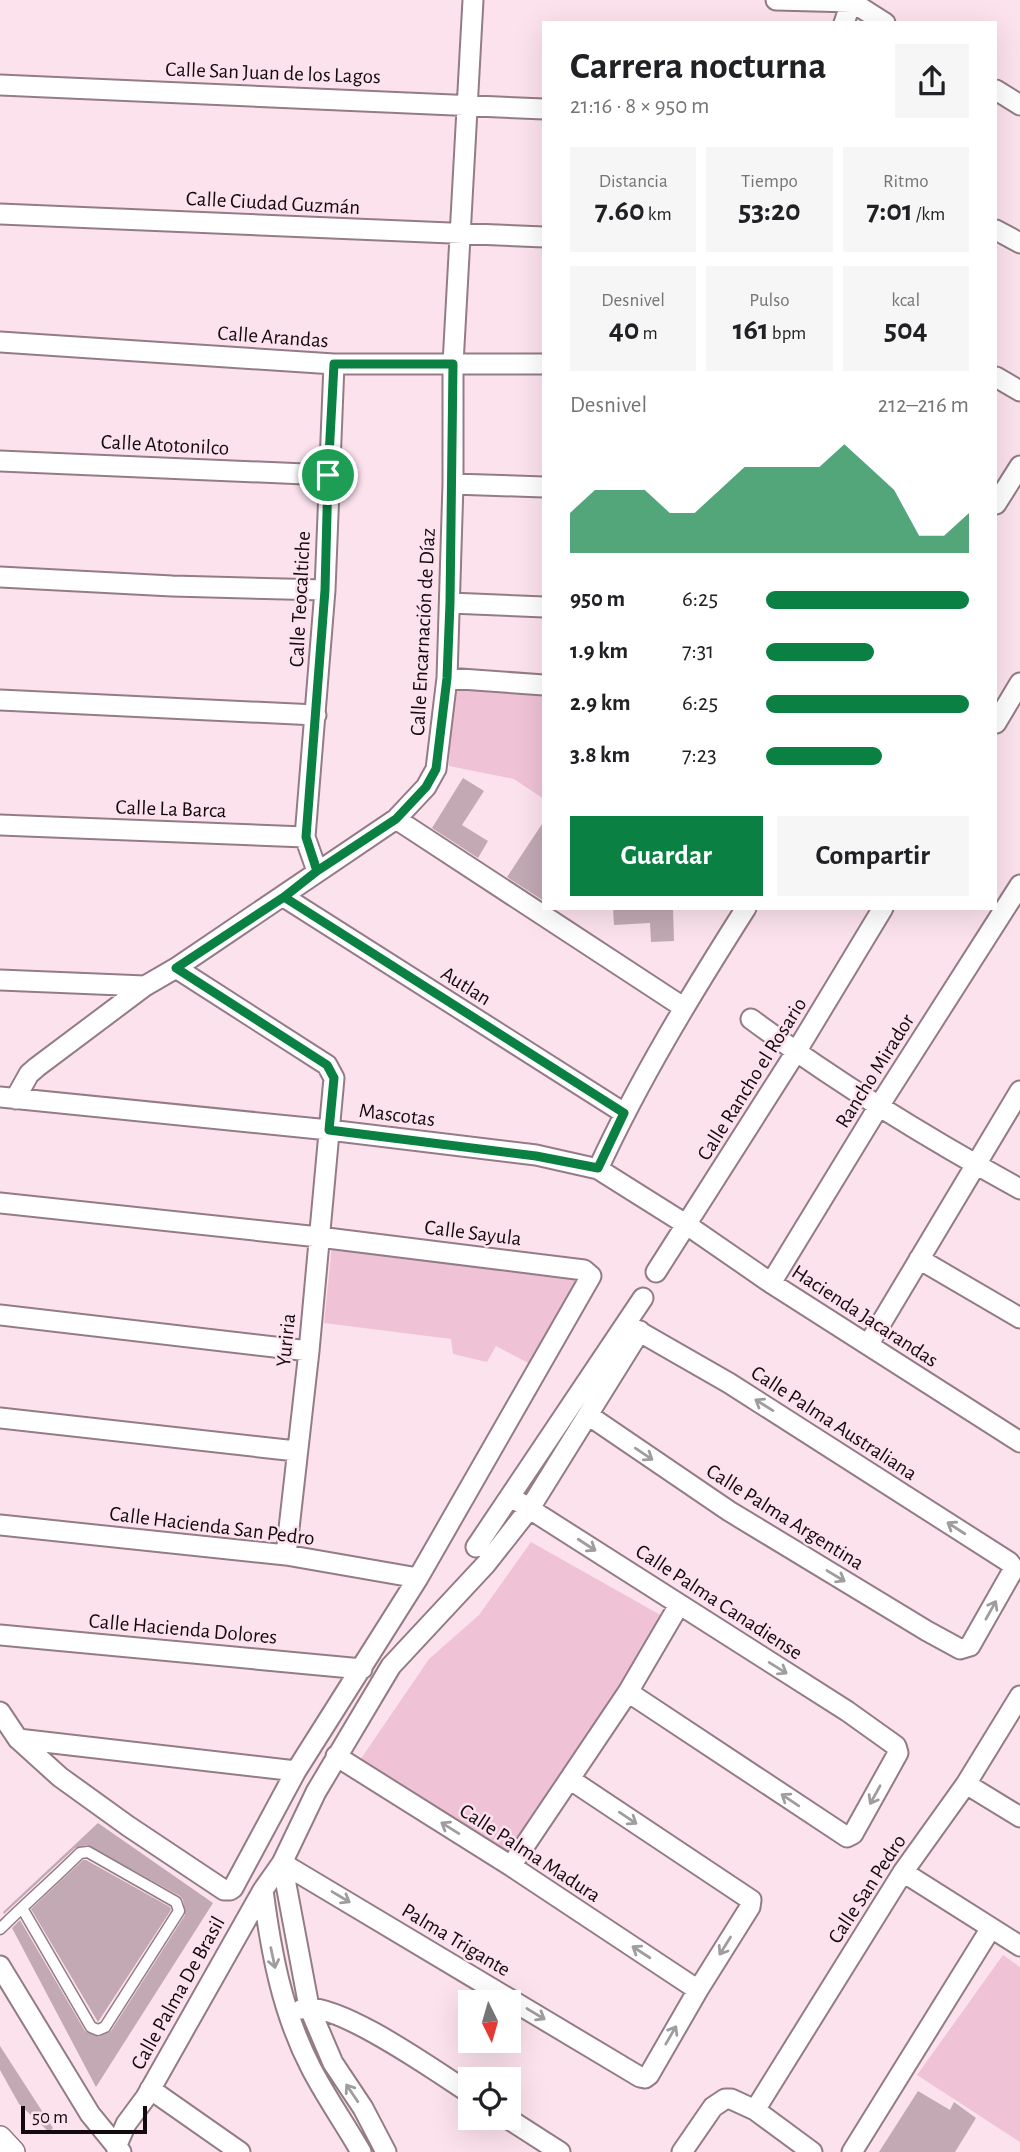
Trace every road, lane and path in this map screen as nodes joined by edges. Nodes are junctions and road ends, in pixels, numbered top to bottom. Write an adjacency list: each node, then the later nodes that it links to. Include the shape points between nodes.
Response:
1 (473, 0): 8 (street, Calle Encarnación de Díaz)
2 (776, 0): 3 (street)
3 (852, 1): 4 (street); 5 (street)
4 (846, 21)
5 (882, 21)
6 (0, 85): 8 (street, Calle San Juan de los Lagos)
7 (997, 91): 9 (street)
8 (467, 104): 10 (street, Calle San Juan de los Lagos); 13 (street, Calle Encarnación de Díaz)
9 (1020, 105)
10 (542, 109)
11 (0, 214): 13 (street, Calle Ciudad Guzmán)
12 (997, 231): 15 (street)
13 (460, 234): 14 (street, Calle Ciudad Guzmán); 18 (street, Calle Encarnación de Díaz)
14 (542, 237)
15 (1020, 243)
16 (0, 342): 17 (street, Calle Arandas)
17 (334, 364): 18 (street, Calle Arandas); 24 (street, Calle Teocaltiche)
18 (453, 364): 19 (street, Calle Arandas); 25 (street, Calle Encarnación de Díaz)
19 (542, 364)
20 (997, 378): 21 (street)
21 (1020, 391)
22 (0, 461): 24 (street, Calle Atotonilco)
23 (1020, 466): 27 (street)
24 (328, 475): 29 (street, Calle Teocaltiche)
25 (453, 484): 26 (street); 30 (street, Calle Encarnación de Díaz)
26 (542, 486)
27 (997, 502)
28 (0, 577): 29 (street)
29 (325, 590): 36 (street, Calle Teocaltiche)
30 (450, 603): 31 (street); 32 (street, Calle Encarnación de Díaz)
31 (542, 607)
32 (447, 678): 34 (street); 38 (street, Calle Encarnación de Díaz, via 436,769)
33 (1020, 683): 37 (street)
34 (542, 685)
35 (0, 700): 36 (street)
36 (316, 715): 40 (street, Calle Teocaltiche)
37 (997, 721)
38 (396, 819): 41 (street, Calle Encarnación de Díaz); 49 (street)
39 (0, 825): 40 (street, Calle La Barca)
40 (306, 837): 41 (street)
41 (317, 871): 43 (street, Calle Encarnación de Díaz)
42 (1020, 885): 54 (street, Rancho Mirador)
43 (284, 897): 46 (street, Calle Encarnación de Díaz); 55 (street, Autlan)
44 (745, 910): 49 (street)
45 (882, 910): 51 (street, Calle Rancho el Rosario)
46 (176, 968): 48 (street, Calle Encarnación de Díaz); 56 (street, Yuriria, via 327,1065 334,1078)
47 (0, 980): 48 (street)
48 (145, 986): 53 (street, Calle Encarnación de Díaz, via 37,1067)
49 (682, 1007): 55 (street)
50 (751, 1019): 51 (street)
51 (796, 1052): 54 (street); 61 (street, Calle Rancho el Rosario)
52 (1020, 1091): 57 (street)
53 (7, 1098): 56 (street, Mascotas)
54 (879, 1106): 57 (street); 65 (street, Rancho Mirador)
55 (624, 1113): 58 (street)
56 (329, 1130): 58 (street, Mascotas); 62 (street, Yuriria)
57 (975, 1164): 59 (street); 63 (street)
58 (598, 1168): 61 (street, Mascotas)
59 (1020, 1189)
60 (0, 1203): 62 (street, Calle Sayula)
61 (687, 1225): 64 (street, Calle Rancho el Rosario); 65 (street, Hacienda Jacarandas)
62 (319, 1237): 71 (street, Yuriria); 81 (street, Calle Sayula, via 590,1274)
63 (919, 1259): 68 (street); 70 (street)
64 (656, 1272)
65 (771, 1283): 70 (street, Hacienda Jacarandas)
66 (643, 1298): 69 (street)
67 (0, 1315): 71 (street)
68 (1020, 1318)
69 (633, 1328): 72 (street, Calle Palma De Brasil); 76 (street); 84 (street, Calle Palma Australiana, one-way to 69, via 970,1646 1012,1566 729,1383)
70 (868, 1345): 74 (street, Hacienda Jacarandas)
71 (309, 1350): 75 (street, Yuriria)
72 (588, 1415): 77 (street, Calle Palma De Brasil); 84 (street, Calle Palma Argentina, one-way to 84, via 740,1517)
73 (0, 1418): 75 (street)
74 (1020, 1442)
75 (296, 1451): 80 (street, Yuriria)
76 (511, 1497): 77 (street, Calle Palma Canadiense); 79 (street)
77 (530, 1508): 82 (street, Calle Palma Canadiense, one-way to 82); 90 (street, Calle Palma De Brasil, via 486,1564 391,1666)
78 (0, 1525): 80 (street, Calle Hacienda San Pedro)
79 (476, 1547)
80 (286, 1555): 81 (street, Calle Hacienda San Pedro)
81 (418, 1578): 85 (street)
82 (679, 1605): 86 (street); 86 (street, Calle Palma Canadiense, one-way to 86, via 896,1746 898,1750 853,1834 847,1837)
83 (0, 1635): 85 (street, Calle Hacienda Dolores)
84 (963, 1649)
85 (362, 1669): 91 (street)
86 (628, 1692): 92 (street)
87 (1020, 1696): 93 (street, Calle San Pedro)
88 (0, 1712): 89 (street)
89 (18, 1739): 91 (street); 91 (street, via 106,1810 230,1891)
90 (336, 1756): 95 (street, Calle Palma De Brasil); 96 (street, Calle Palma Madura, one-way to 90)
91 (296, 1771)
92 (571, 1780): 96 (street); 104 (street, one-way to 104, via 750,1899)
93 (966, 1784): 94 (street); 97 (street, Calle San Pedro)
94 (1020, 1817)
95 (282, 1863): 98 (street, Calle Palma De Brasil); 104 (street, Palma Trigante, one-way to 104, via 643,2077 649,2075); 105 (street)
96 (511, 1866): 104 (street, Calle Palma Madura, one-way to 96)
97 (903, 1872): 100 (street); 109 (street, Calle San Pedro)
98 (263, 1890): 106 (street, one-way to 106); 108 (street, Calle Palma De Brasil)
99 (22, 1908): 99 (lane, via 88,1852 176,1902 179,1911 105,2027 98,2029 91,2027); 101 (lane)
100 (991, 1928): 102 (street); 120 (street)
101 (0, 1929)
102 (1020, 1946)
103 (0, 1966): 112 (street)
104 (698, 1990)
105 (309, 2007): 106 (street); 107 (street, via 366,2028); 116 (street, one-way to 105, via 333,2063)
106 (287, 2013): 115 (street, via 311,2068)
107 (458, 2086)
108 (150, 2089): 112 (street, Calle Palma De Brasil, via 126,2124); 114 (street)
109 (755, 2110): 118 (street, via 725,2099 713,2107); 119 (street)
110 (521, 2127): 117 (street)
111 (0, 2138): 113 (street)
112 (117, 2150)
113 (12, 2152)
114 (240, 2152)
115 (361, 2152)
116 (386, 2152)
117 (560, 2152)
118 (682, 2152)
119 (812, 2152)
120 (852, 2152)

